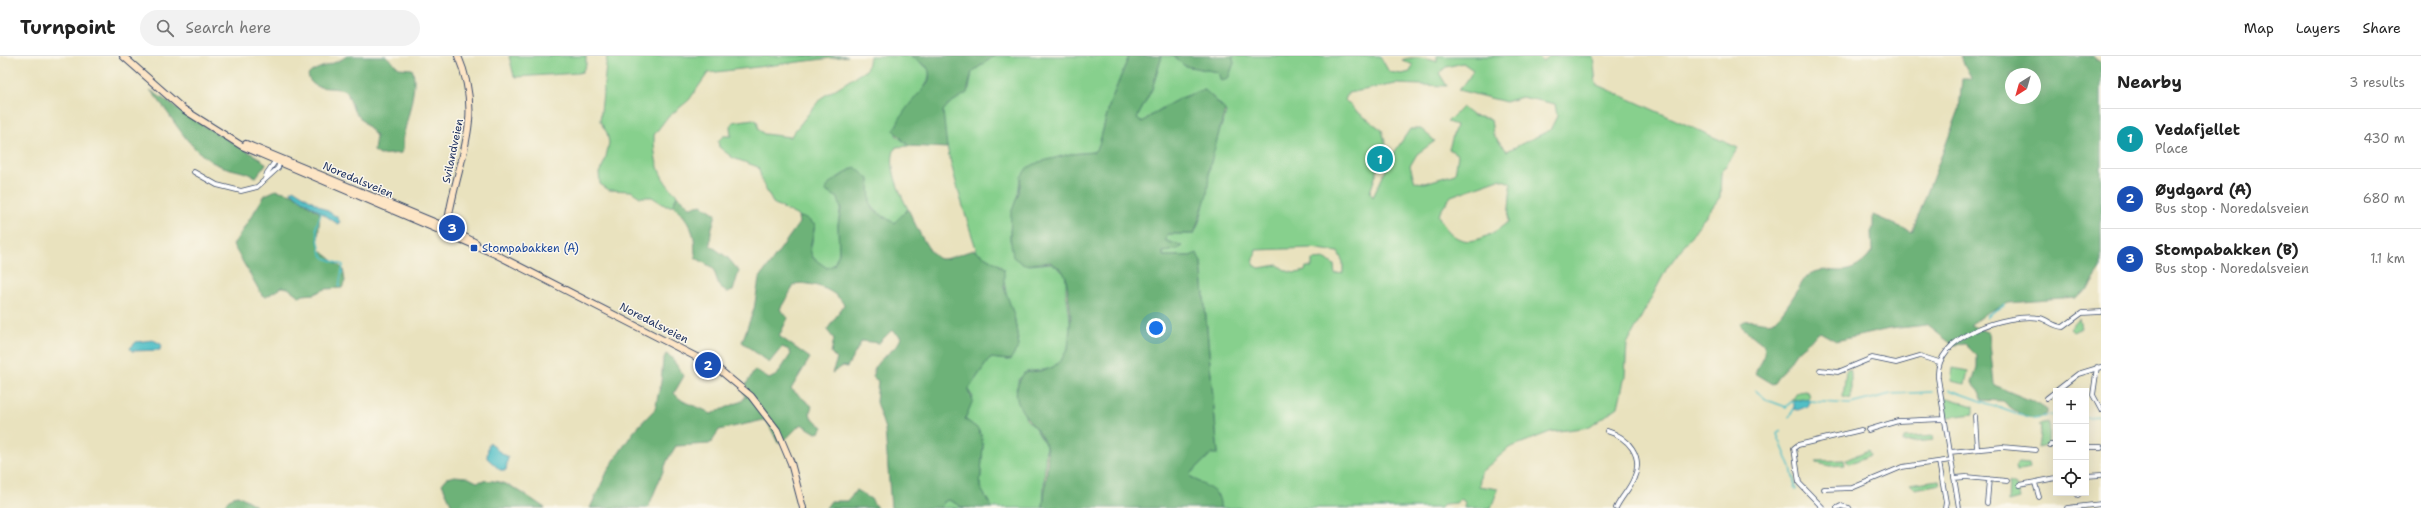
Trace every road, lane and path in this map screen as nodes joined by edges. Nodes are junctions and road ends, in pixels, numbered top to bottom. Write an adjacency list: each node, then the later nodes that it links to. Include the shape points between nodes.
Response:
1 (123, 56): 3 (main road, Noredalsveien, via 174,103 204,125)
2 (458, 56): 5 (main road, Svilandveien, via 468,83 471,118 468,140)
3 (278, 161): 4 (street, via 257,187 241,191 217,185); 5 (main road, Noredalsveien)
4 (194, 172)
5 (442, 228): 38 (main road, Noredalsveien, via 697,356 736,381 760,406 780,435 792,463)
6 (2101, 312): 7 (street, via 2080,314 2062,327 2038,318 1989,323 1950,346)
7 (1939, 362): 9 (street, via 1920,356 1892,364 1872,358 1838,372); 13 (street, via 1938,378)
8 (2099, 367): 10 (street, via 2078,374); 11 (street, via 2093,395)
9 (1820, 370)
10 (2047, 398)
11 (2101, 410)
12 (1974, 416): 21 (street)
13 (1944, 419): 15 (street, via 1898,422); 23 (street)
14 (1861, 430): 40 (street, via 1798,444 1794,448 1799,483)
15 (1868, 430)
16 (1607, 431): 39 (street, via 1627,440 1637,459 1634,478)
17 (2050, 445): 18 (street)
18 (2053, 446)
19 (2089, 447): 20 (street)
20 (2101, 447)
21 (1977, 449): 22 (street); 23 (street)
22 (2036, 450)
23 (1950, 452): 24 (street)
24 (1951, 460): 25 (street); 28 (street)
25 (1940, 462): 34 (street, via 1896,469 1867,484 1852,488); 43 (street)
26 (2101, 475): 27 (street)
27 (2089, 476)
28 (1954, 478): 29 (street); 44 (street)
29 (1989, 479): 31 (street); 36 (street)
30 (2053, 479): 32 (street)
31 (2007, 480)
32 (2035, 483): 33 (street); 35 (street)
33 (2020, 485)
34 (1824, 489)
35 (2039, 498)
36 (1987, 503)
37 (2101, 504): 45 (street)
38 (803, 508)
39 (1616, 508)
40 (1823, 508)
41 (1837, 508): 42 (street)
42 (1849, 508)
43 (1946, 508)
44 (1959, 508)
45 (2067, 508)

